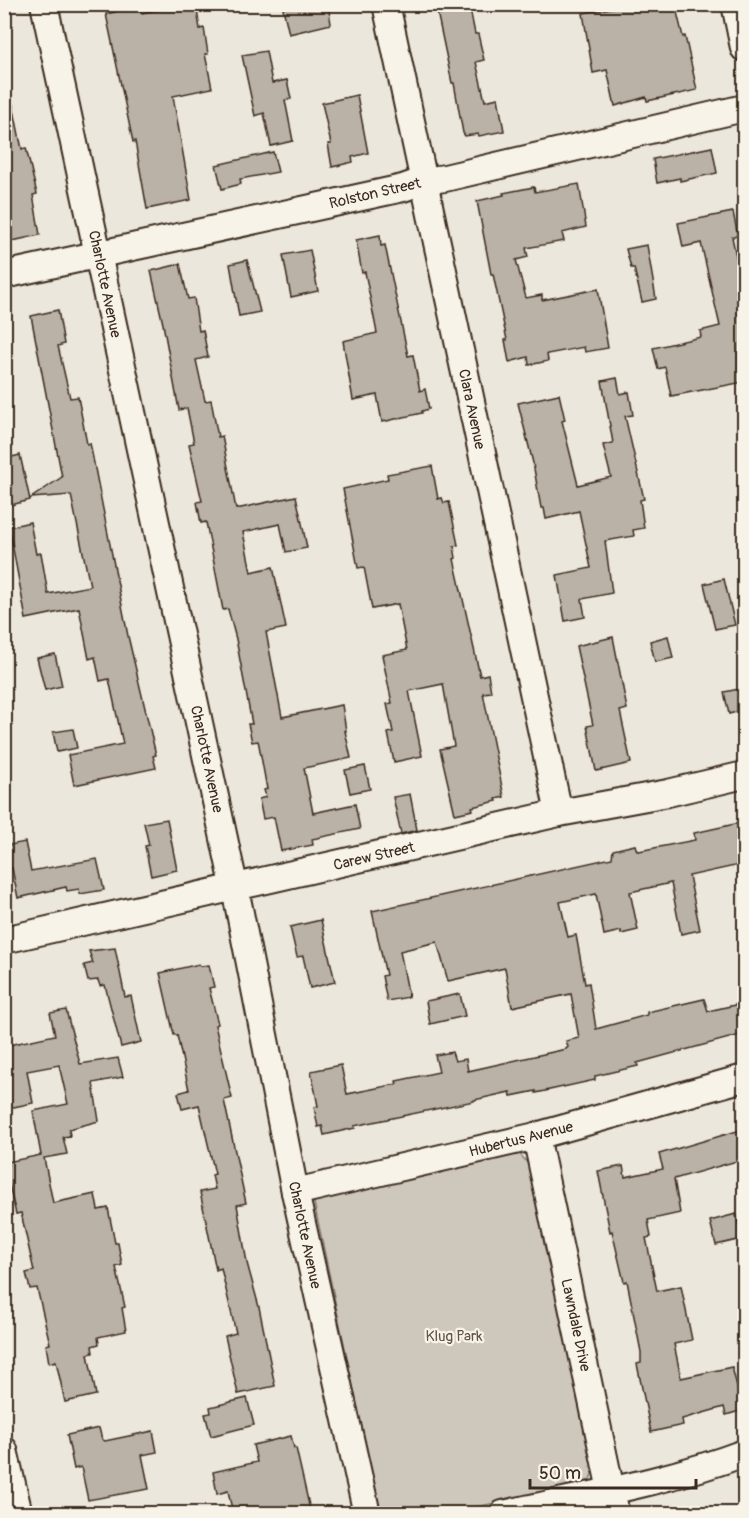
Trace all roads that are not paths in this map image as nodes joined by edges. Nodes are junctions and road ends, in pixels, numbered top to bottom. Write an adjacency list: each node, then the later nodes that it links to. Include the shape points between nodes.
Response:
1 (44, 4): 7 (street, Charlotte Avenue)
2 (386, 4): 6 (street, Clara Avenue)
3 (735, 4): 4 (street)
4 (744, 48)
5 (744, 108): 6 (street, Rolston Street)
6 (423, 181): 7 (street, Rolston Street); 10 (street, Clara Avenue)
7 (99, 254): 8 (street, Rolston Street); 11 (street, Charlotte Avenue)
8 (4, 275)
9 (744, 775): 10 (street, Carew Street)
10 (559, 813): 11 (street, Carew Street)
11 (234, 888): 12 (street, Carew Street); 15 (street, Charlotte Avenue)
12 (4, 940)
13 (744, 1078): 14 (street, Hubertus Avenue)
14 (536, 1136): 15 (street, Hubertus Avenue); 18 (street, Lawndale Drive)
15 (295, 1192): 20 (street, Charlotte Avenue)
16 (4, 1450): 19 (street)
17 (744, 1453): 18 (street)
18 (614, 1502): 21 (street)
19 (19, 1514)
20 (367, 1514)
21 (503, 1514)

